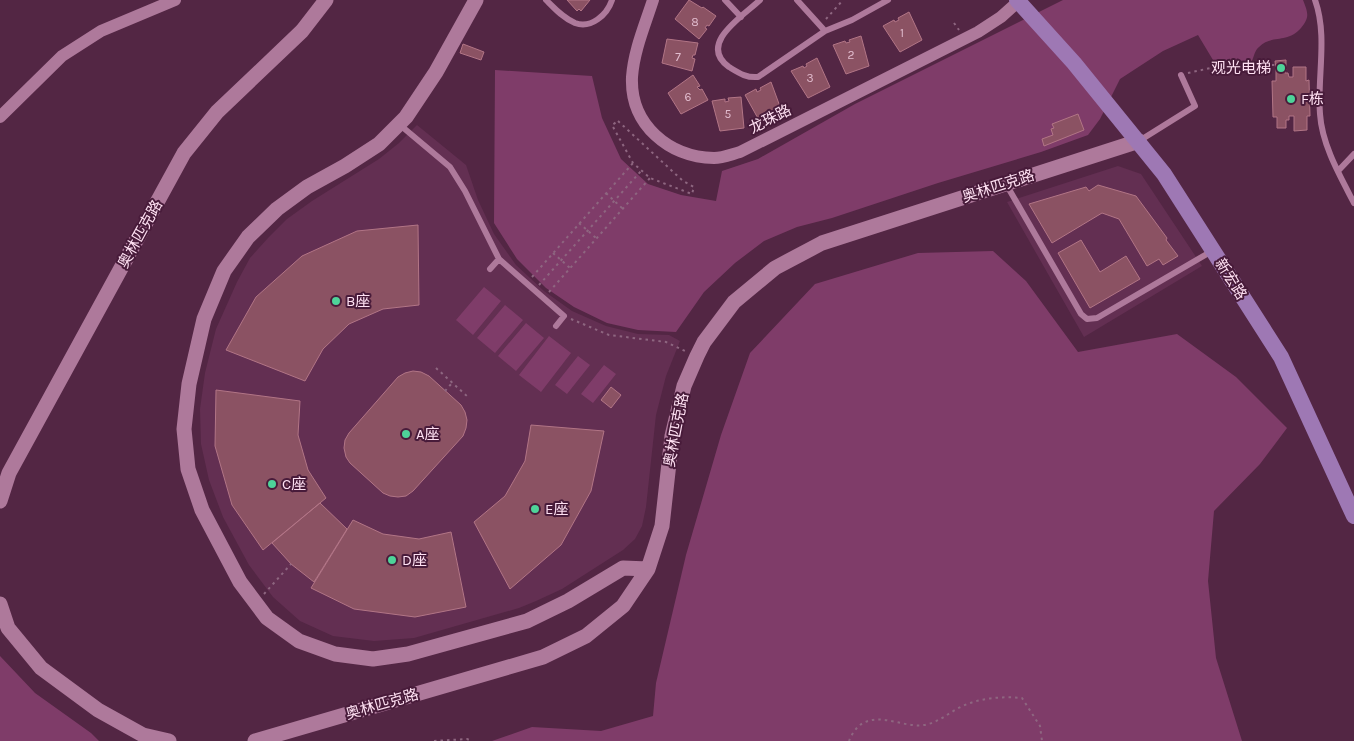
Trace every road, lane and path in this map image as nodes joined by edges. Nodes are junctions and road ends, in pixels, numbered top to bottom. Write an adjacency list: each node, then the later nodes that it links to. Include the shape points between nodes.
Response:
1 (175, 0): 19 (street, via 101,30 62,56)
2 (326, 0): 53 (street, 奥林匹克路, via 302,31 216,112 184,153 9,473)
3 (476, 0): 20 (street, via 436,72)
4 (546, 0): 5 (lane, via 560,14 576,23 590,23 602,17)
5 (612, 0)
6 (653, 0): 12 (street, 龙珠路, via 637,48 632,78 636,104 645,124 675,150 716,158 740,152 978,32 1001,17)
7 (725, 0): 14 (lane)
8 (760, 0): 14 (lane)
9 (797, 0): 15 (lane)
10 (842, 0): 15 (path)
11 (888, 0): 16 (lane)
12 (1018, 0): 21 (main road, 新宏路)
13 (1316, 0): 27 (lane, via 1321,36 1320,115 1326,143)
14 (741, 17): 16 (lane, via 721,36 717,48 726,64 751,77 764,74)
15 (820, 25): 16 (lane)
16 (826, 31)
17 (1275, 65): 18 (path, via 1216,67)
18 (1181, 74): 21 (lane, via 1195,106)
19 (0, 117)
20 (399, 124): 39 (lane, via 450,167); 57 (street, via 378,144 277,209 248,237 224,271 204,319 189,384 184,429 188,469 202,510 240,582)
21 (1139, 141): 29 (street, 奥林匹克路); 37 (main road, 新宏路)
22 (660, 150): 24 (path)
23 (1354, 154): 27 (lane)
24 (655, 155): 25 (path, via 618,121 612,125); 28 (path, via 694,187 692,194)
25 (633, 163): 26 (path); 30 (path)
26 (642, 171): 28 (path); 31 (path)
27 (1338, 171): 32 (lane)
28 (650, 178): 33 (path)
29 (1006, 184): 37 (lane, via 1086,319 1098,318); 48 (street, 奥林匹克路, via 822,244 775,268 734,302)
30 (606, 193): 31 (path); 34 (path)
31 (614, 201): 33 (path); 35 (path)
32 (1354, 203)
33 (623, 209): 36 (path)
34 (579, 223): 35 (path); 38 (path)
35 (588, 231): 36 (path); 40 (path)
36 (597, 238): 41 (path)
37 (1213, 250): 54 (main road, 新宏路, via 1281,356)
38 (553, 253): 40 (path); 43 (path)
39 (499, 259): 42 (lane); 43 (lane)
40 (561, 261): 41 (path); 44 (path)
41 (570, 268): 45 (path)
42 (490, 269)
43 (526, 283): 44 (lane)
44 (535, 291): 45 (lane)
45 (543, 298): 46 (lane)
46 (564, 316): 47 (lane); 48 (path, via 609,335 666,342)
47 (556, 326)
48 (697, 356): 56 (street, 奥林匹克路, via 684,386 672,436 662,526)
49 (436, 368): 50 (path)
50 (452, 383): 51 (path); 52 (path)
51 (445, 391)
52 (468, 397)
53 (0, 500)
54 (1354, 516)
55 (291, 564): 57 (path)
56 (648, 569): 57 (street, via 623,568 527,621 408,654 373,659 335,654 299,641 267,618); 60 (street, 奥林匹克路, via 624,606 586,636 543,657)
57 (256, 603)
58 (0, 604): 59 (street, via 8,628 42,668 98,710 144,735)
59 (169, 741)
60 (255, 741)
61 (434, 741): 62 (path)
62 (472, 741)
63 (849, 741): 64 (path, via 862,724 877,720 923,725 940,720 969,703 1001,696 1022,698 1040,726)
64 (1042, 741)

